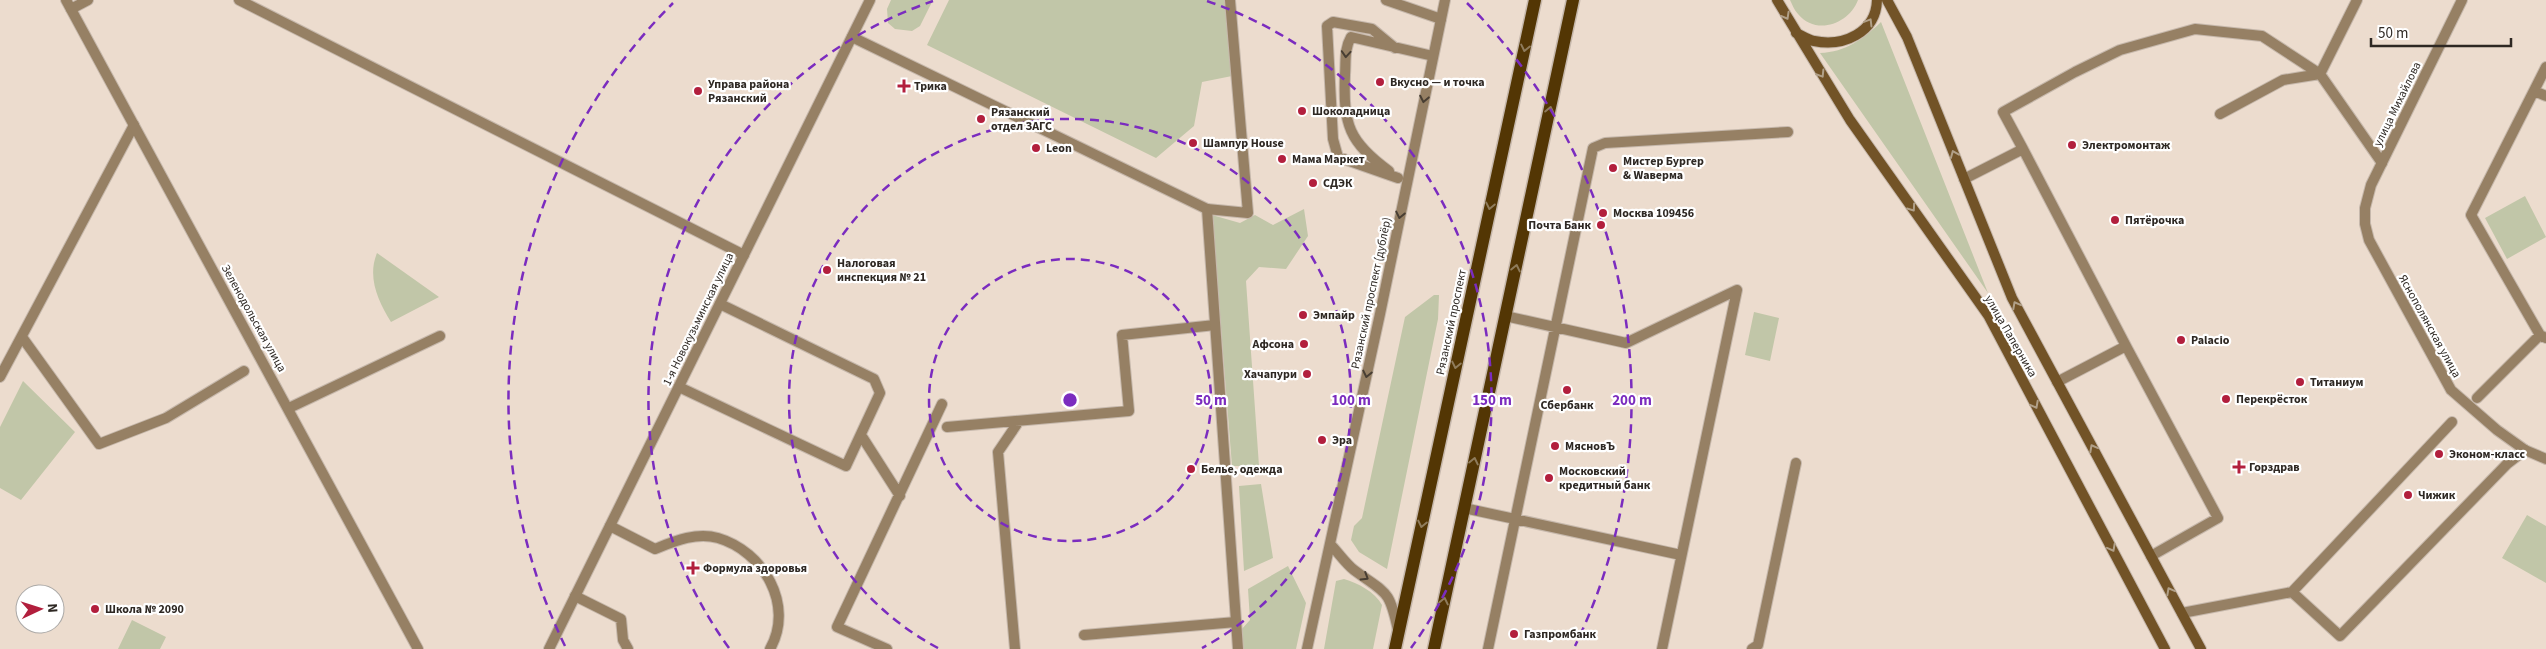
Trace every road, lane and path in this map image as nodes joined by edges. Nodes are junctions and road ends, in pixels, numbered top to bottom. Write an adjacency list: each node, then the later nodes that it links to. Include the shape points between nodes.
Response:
1 (88, 0): 14 (street)
2 (239, 0): 33 (street)
3 (870, 0): 17 (street, 1-я Новокузьминская улица)
4 (1230, 0): 32 (street, via 1248,213)
5 (1386, 0): 15 (street)
6 (1445, 0): 15 (street, Рязанский проспект (дублёр))
7 (1535, 0): 67 (main road, Рязанский проспект, one-way to 67)
8 (1573, 0): 35 (main road, one-way to 8)
9 (1777, 0): 16 (main road, улица Паперника, one-way to 16)
10 (1877, 0): 16 (main road, one-way to 10, via 1813,41 1837,42 1854,37 1869,25)
11 (1887, 0): 29 (main road, улица Паперника, one-way to 11, via 1907,37)
12 (2357, 0): 21 (street)
13 (2462, 0): 28 (street, улица Михайлова)
14 (69, 5): 25 (street, Зеленодольская улица)
15 (1441, 18): 19 (street, Рязанский проспект (дублёр))
16 (1795, 32): 82 (main road, улица Паперника, one-way to 82, via 1850,120 1988,316)
17 (852, 37): 32 (street); 33 (street, 1-я Новокузьминская улица)
18 (1395, 48): 19 (street); 30 (street, one-way to 30, via 1352,37 1346,46 1344,94 1348,127 1366,154); 30 (street, via 1372,29 1333,22 1327,26 1333,139 1338,157)
19 (1433, 56): 30 (street, Рязанский проспект (дублёр), one-way to 30)
20 (2546, 67): 22 (street)
21 (2320, 74): 24 (street, via 2283,80); 27 (street, via 2262,36 2195,29 2120,50 2003,112); 28 (street)
22 (2534, 90): 23 (street); 40 (street, via 2471,215)
23 (2546, 96)
24 (2220, 114)
25 (134, 125): 39 (street); 48 (street, Зеленодольская улица)
26 (1788, 132): 37 (street, via 1605,143 1593,148)
27 (2023, 149): 29 (street); 41 (street)
28 (2382, 163): 31 (street, улица Михайлова)
29 (1964, 179): 44 (main road, улица Паперника, one-way to 29, via 2012,298)
30 (1403, 180): 60 (street, Рязанский проспект (дублёр), one-way to 60)
31 (2369, 192): 53 (street, Яснополянская улица, via 2365,216 2369,240 2451,390)
32 (1207, 209): 36 (street)
33 (744, 255): 34 (street, 1-я Новокузьминская улица)
34 (720, 304): 45 (street, 1-я Новокузьминская улица); 52 (street, via 874,379 880,394)
35 (1505, 316): 37 (street); 57 (main road, one-way to 35)
36 (1215, 324): 49 (street, via 1122,335 1129,411); 66 (street)
37 (1556, 328): 58 (street); 61 (street, via 1626,343 1737,290)
38 (440, 336): 48 (street)
39 (22, 337): 42 (street, via 99,444 166,418); 43 (street)
40 (2543, 337): 46 (street)
41 (2126, 346): 44 (street); 62 (street, via 2218,518)
42 (244, 371)
43 (0, 377)
44 (2057, 382): 62 (main road, улица Паперника, one-way to 44)
45 (679, 387): 52 (street, via 846,466); 59 (street, 1-я Новокузьминская улица)
46 (2477, 398)
47 (942, 404): 56 (street)
48 (289, 408): 69 (street, Зеленодольская улица)
49 (1019, 421): 51 (street); 74 (street, via 998,452)
50 (2452, 422): 63 (street)
51 (948, 427)
52 (861, 435): 56 (street)
53 (2525, 450): 54 (street, Яснополянская улица); 63 (street, via 2340,636)
54 (2546, 459)
55 (1796, 463): 81 (street, via 1758,645)
56 (900, 496): 73 (street, via 838,627)
57 (1464, 508): 58 (street); 78 (main road, one-way to 57)
58 (1515, 519): 61 (street); 79 (street)
59 (610, 526): 64 (street, 1-я Новокузьминская улица); 72 (street, via 655,549 689,536 716,537 742,548 762,567 775,591 779,614 775,641)
60 (1330, 544): 67 (street, one-way to 67, via 1353,569 1387,595); 76 (street, Рязанский проспект (дублёр))
61 (1682, 555): 80 (street)
62 (2151, 556): 65 (main road, улица Паперника, one-way to 62)
63 (2292, 592): 65 (street)
64 (575, 596): 70 (street, 1-я Новокузьминская улица); 71 (street, via 621,619 623,640)
65 (2182, 613): 83 (main road, улица Паперника)
66 (1236, 622): 68 (street); 75 (street)
67 (1398, 633): 77 (main road, Рязанский проспект)
68 (1084, 635)
69 (418, 649)
70 (549, 649)
71 (628, 649)
72 (770, 649)
73 (887, 649)
74 (1015, 649)
75 (1238, 649)
76 (1307, 649)
77 (1395, 649)
78 (1434, 649)
79 (1488, 649)
80 (1662, 649)
81 (1752, 649)
82 (2165, 649)
83 (2201, 649)

